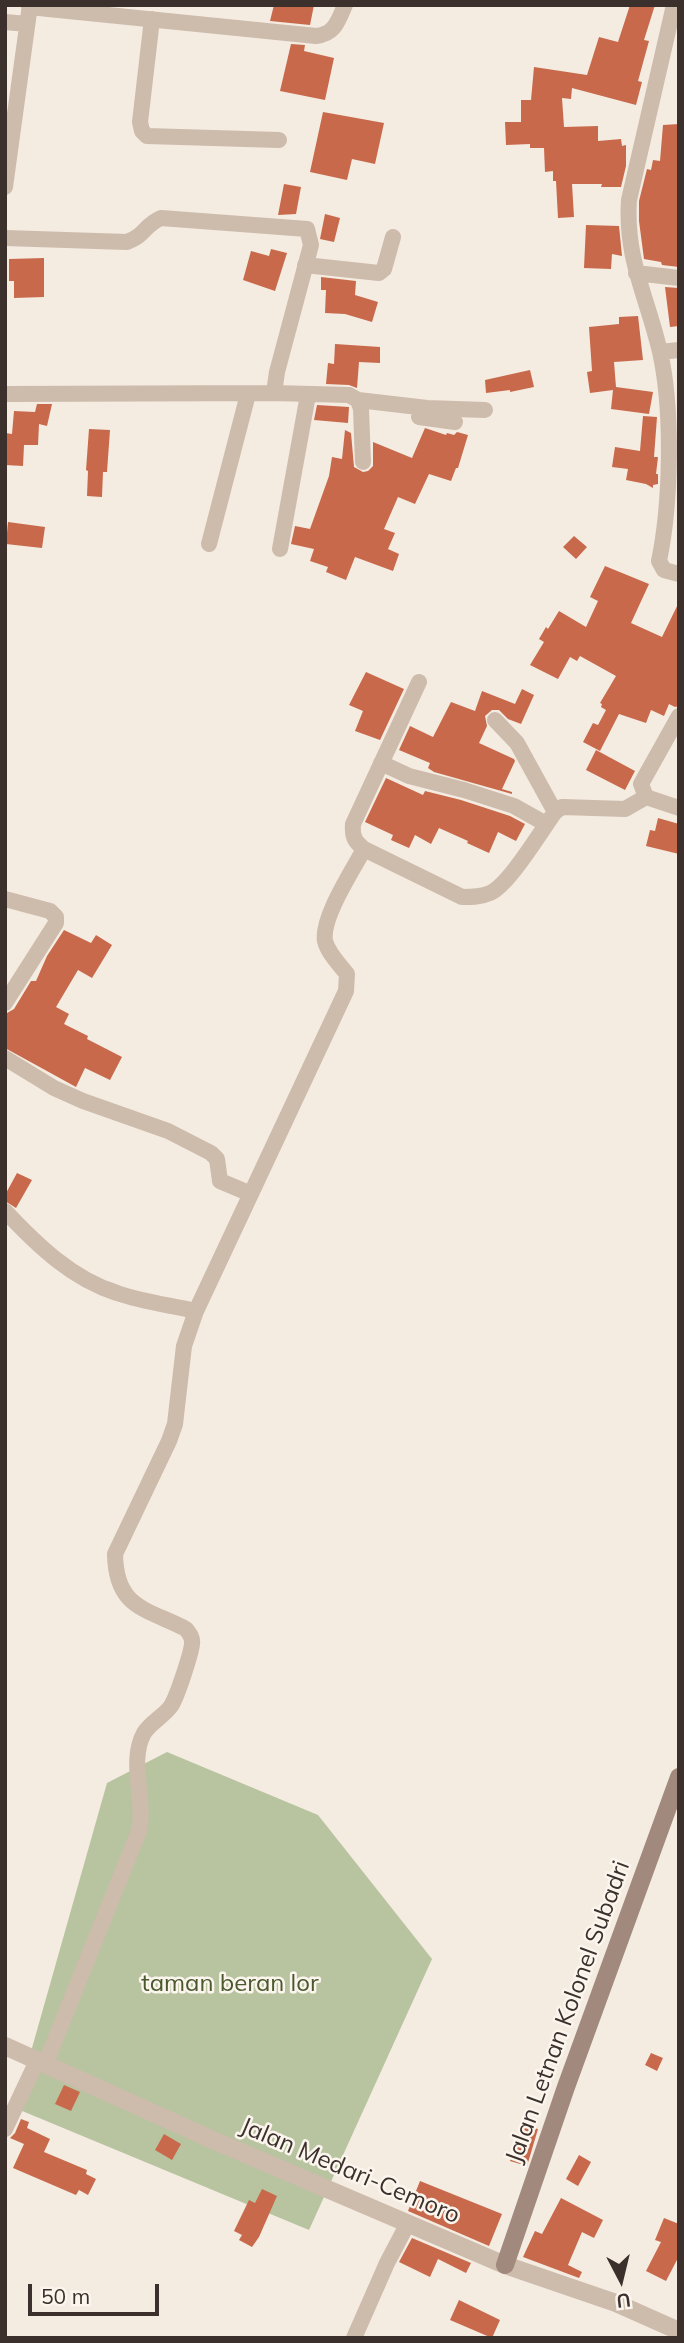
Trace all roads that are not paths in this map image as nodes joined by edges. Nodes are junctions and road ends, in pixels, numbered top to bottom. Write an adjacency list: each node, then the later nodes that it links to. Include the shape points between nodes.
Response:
1 (345, 5): 4 (street, via 334,28 327,35 316,36)
2 (674, 5): 13 (street, via 629,200 627,224)
3 (29, 6): 4 (street); 6 (street)
4 (163, 15): 7 (street, via 140,122 142,131 147,136)
5 (5, 22): 6 (street)
6 (27, 24): 8 (street)
7 (279, 140)
8 (6, 180): 9 (street)
9 (5, 187)
10 (393, 237): 12 (street, via 379,273)
11 (5, 239): 12 (street, via 127,242 161,219 307,229 311,245)
12 (305, 265): 17 (street)
13 (636, 273): 14 (street); 16 (street)
14 (679, 278)
15 (679, 350): 16 (street)
16 (660, 352): 27 (street, via 667,462 659,561 664,570)
17 (274, 393): 19 (street); 20 (street)
18 (5, 394): 19 (street)
19 (248, 394): 25 (street)
20 (308, 395): 21 (street, via 349,395); 26 (street)
21 (360, 405): 22 (street); 23 (street); 24 (street)
22 (485, 410)
23 (455, 422)
24 (363, 462)
25 (209, 544)
26 (280, 549)
27 (679, 574)
28 (419, 682): 31 (street)
29 (679, 716): 32 (street, via 642,779)
30 (495, 720): 34 (street, via 517,743)
31 (382, 763): 34 (street, via 409,776); 35 (street, via 353,824 355,842)
32 (646, 797): 33 (street); 34 (street, via 625,809 562,807)
33 (679, 808)
34 (550, 818): 35 (street, via 503,884 475,897 462,897)
35 (363, 849): 39 (street, via 331,914 325,940 346,974 346,991)
36 (5, 899): 37 (street, via 50,911 56,917)
37 (5, 1003)
38 (5, 1058): 39 (street, via 54,1088 211,1153 217,1158 220,1181)
39 (251, 1194): 41 (street)
40 (6, 1214): 41 (street, via 85,1280 118,1293)
41 (196, 1311): 44 (street, via 184,1346 175,1424 115,1555 124,1594 186,1629 192,1645 173,1702 141,1741 139,1831)
42 (679, 1777): 47 (main road, Jalan Letnan Kolonel Subadri)
43 (5, 2046): 44 (street, Jalan Medari-Cemoro)
44 (41, 2063): 45 (street); 46 (street, Jalan Medari-Cemoro)
45 (5, 2129)
46 (408, 2223): 47 (street, Jalan Medari-Cemoro); 49 (street)
47 (505, 2265): 48 (street, Jalan Medari-Cemoro, via 616,2303)
48 (679, 2331)
49 (354, 2338)

